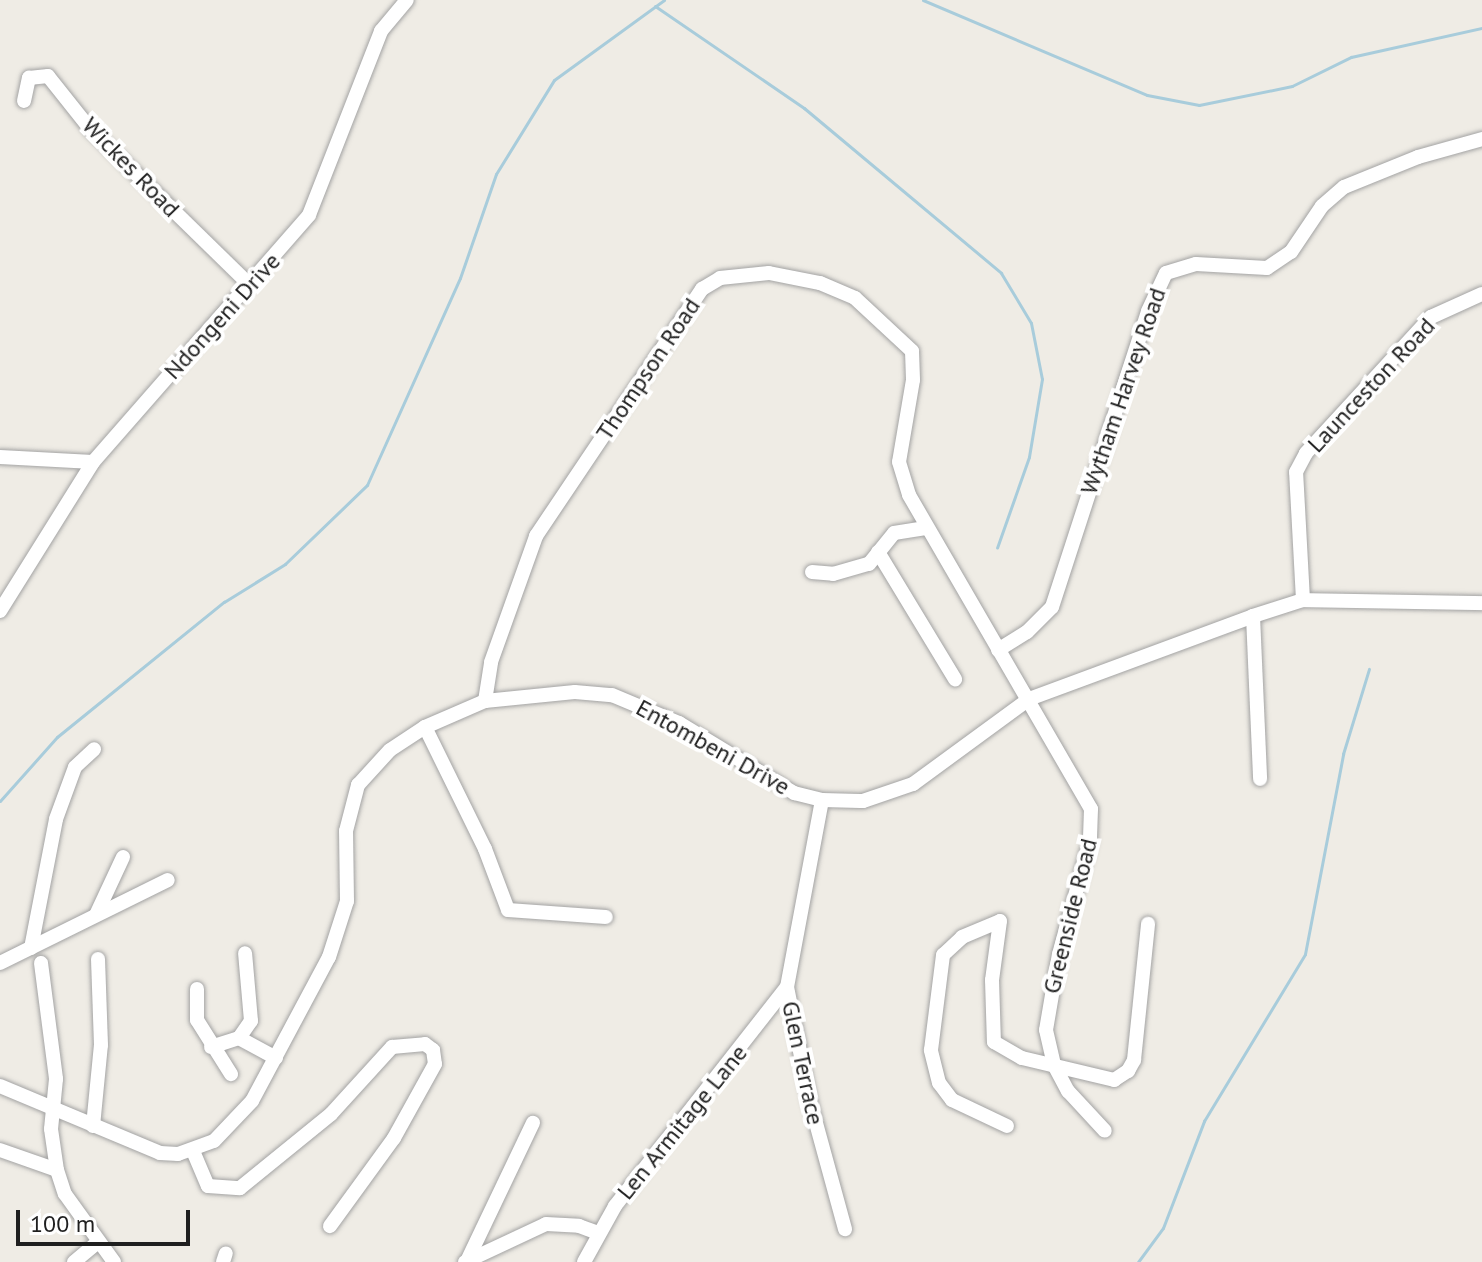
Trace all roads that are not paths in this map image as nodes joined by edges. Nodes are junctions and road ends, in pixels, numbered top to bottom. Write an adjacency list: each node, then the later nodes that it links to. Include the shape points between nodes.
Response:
1 (407, 0): 4 (street, Ndongeni Drive, via 381,31 309,215)
2 (24, 101): 4 (street, Wickes Road, via 29,78 48,76 91,130)
3 (1482, 139): 15 (street, Wytham Harvey Road, via 1418,157 1344,187 1322,206 1291,252 1267,268 1196,264 1166,273 1148,311 1052,607)
4 (250, 285): 7 (street, Ndongeni Drive)
5 (1482, 294): 11 (street, Launceston Road, via 1431,317 1306,453 1296,472)
6 (0, 457): 7 (street)
7 (93, 462): 13 (street, Ndongeni Drive)
8 (926, 528): 9 (street, via 894,533); 15 (street, Thompson Road); 18 (street, Thompson Road, via 899,462 915,364 897,332 855,298 820,283 769,273 720,278 689,304 536,536 491,662)
9 (878, 552): 10 (street, via 869,564 833,574); 16 (street)
10 (812, 572)
11 (1303, 600): 12 (street, Entombeni Drive); 14 (street, Entombeni Drive)
12 (1482, 603)
13 (0, 611)
14 (1253, 616): 17 (street, Entombeni Drive); 21 (street)
15 (998, 650): 17 (street, Thompson Road)
16 (955, 679)
17 (1029, 699): 22 (street, Entombeni Drive, via 913,784 863,801); 38 (street, Greenside Road, via 1085,791 1093,824 1047,1007)
18 (485, 701): 19 (street, Entombeni Drive); 22 (street, Entombeni Drive, via 575,692 612,695 679,723 775,784)
19 (425, 727): 26 (street, via 485,849 508,910); 37 (street, Entombeni Drive, via 390,750 358,785 349,804 350,881 337,937)
20 (94, 749): 28 (street, via 75,767 56,819)
21 (1260, 779)
22 (822, 800): 33 (street, Glen Terrace)
23 (123, 857): 25 (street)
24 (168, 880): 25 (street)
25 (96, 915): 28 (street)
26 (606, 917)
27 (1148, 924): 38 (street, via 1139,1033 1128,1071 1102,1080)
28 (31, 948): 31 (street)
29 (245, 953): 35 (street, via 252,1009)
30 (98, 959): 43 (street, via 101,1045)
31 (0, 963)
32 (41, 963): 41 (street, via 56,1079)
33 (787, 987): 50 (street, Glen Terrace, via 810,1101); 51 (street, Len Armitage Lane)
34 (197, 989): 36 (street, via 197,1020)
35 (239, 1038): 36 (street); 37 (street)
36 (211, 1047): 39 (street)
37 (276, 1058): 47 (street, Entombeni Drive, via 241,1116 214,1141)
38 (1054, 1065): 44 (street, via 1008,1053 994,1042 992,980 1000,921 949,947 940,963 935,996 933,1067 952,1100); 45 (street, Greenside Road, via 1083,1110)
39 (231, 1074)
40 (0, 1086): 41 (street)
41 (52, 1108): 43 (street); 48 (street)
42 (533, 1123): 53 (street)
43 (93, 1126): 47 (street, via 160,1153)
44 (1007, 1126)
45 (1105, 1131)
46 (0, 1150): 48 (street)
47 (193, 1151): 49 (street, via 208,1186 240,1188 279,1151 331,1114 392,1047 425,1044 433,1050 435,1064 394,1138)
48 (57, 1170): 52 (street, via 65,1194)
49 (330, 1226)
50 (845, 1229)
51 (598, 1233): 53 (street, via 546,1224); 56 (street, Len Armitage Lane)
52 (98, 1242): 54 (street); 55 (street)
53 (466, 1260)
54 (74, 1262)
55 (114, 1262)
56 (584, 1262)

